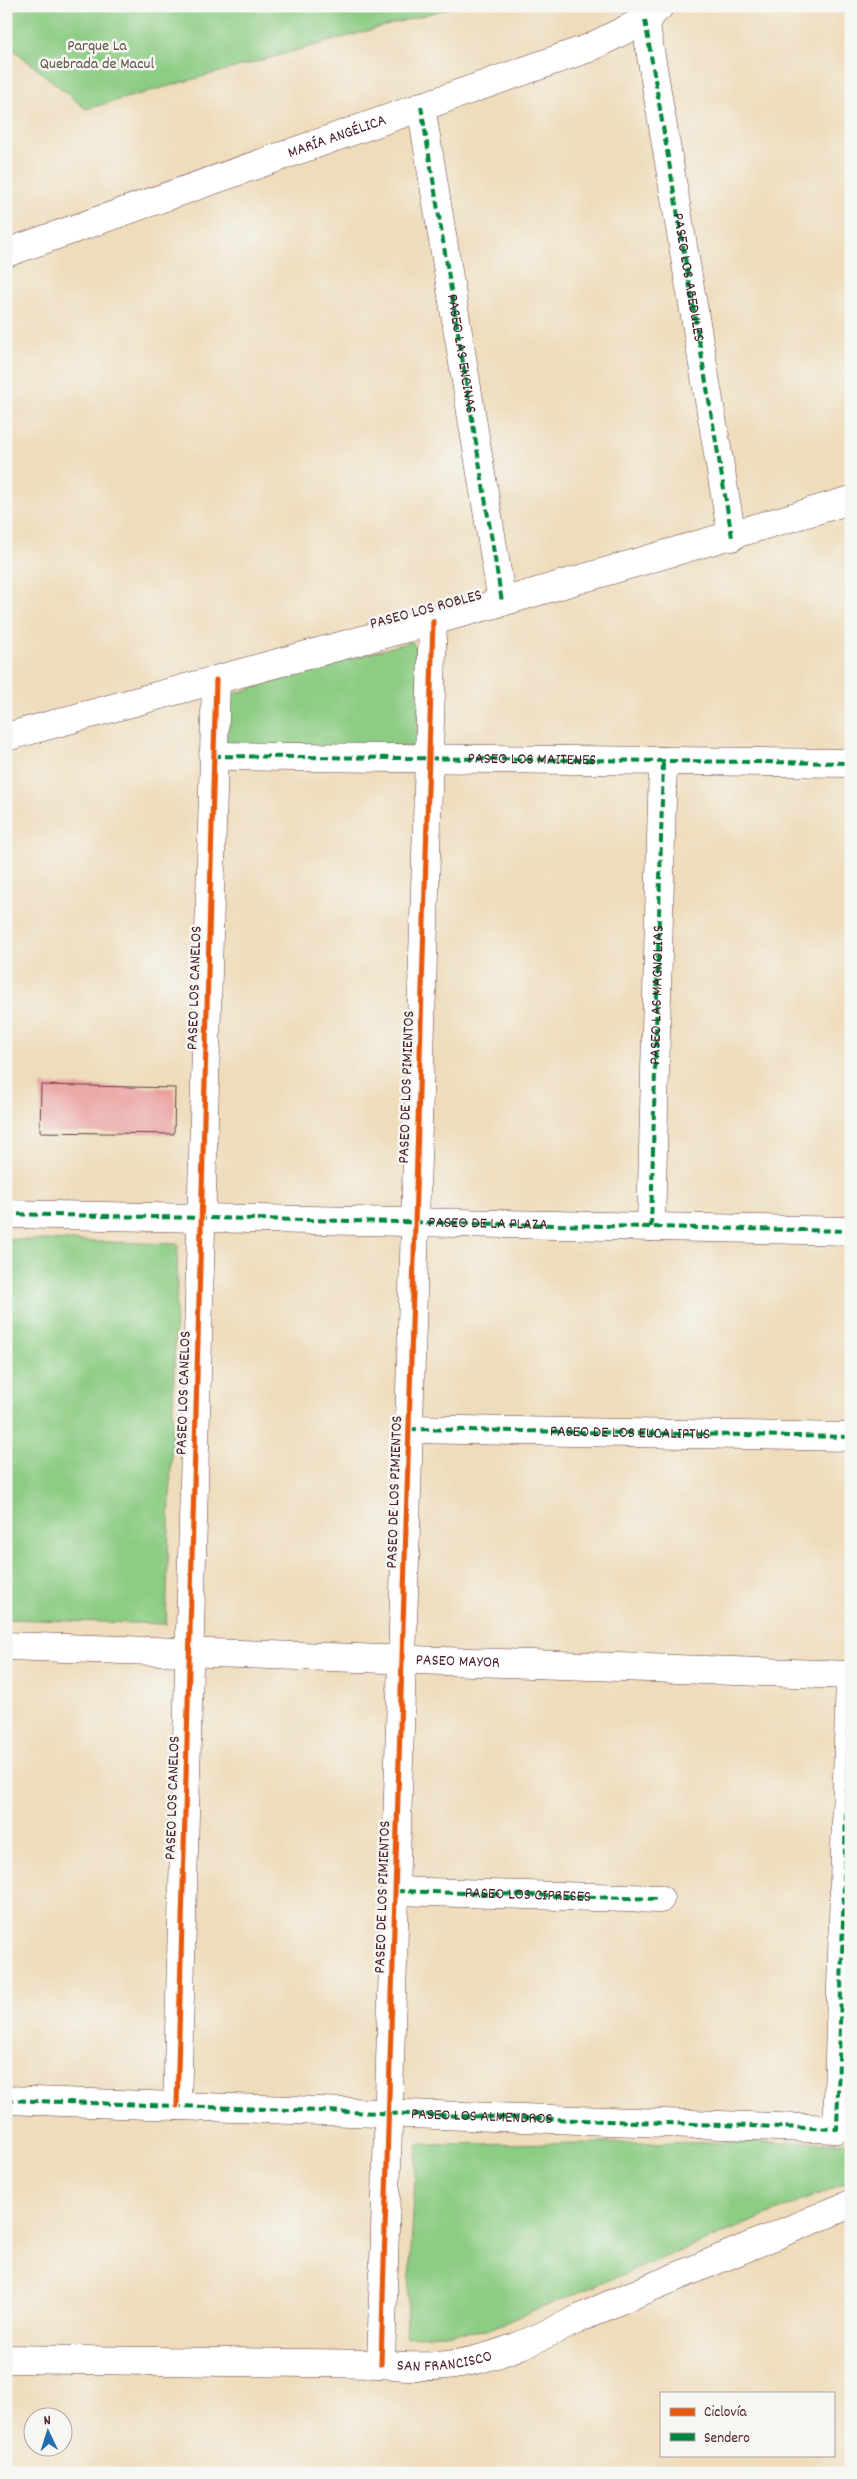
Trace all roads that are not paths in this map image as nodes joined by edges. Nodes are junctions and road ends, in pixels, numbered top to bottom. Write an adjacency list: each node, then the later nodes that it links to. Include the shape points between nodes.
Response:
1 (653, 13): 2 (street, MARÍA ANGÉLICA, via 589,48); 5 (street, PASEO LOS ABEDULES)
2 (421, 106): 3 (street, MARÍA ANGÉLICA); 6 (street, PASEO LAS ENCINAS)
3 (6, 253)
4 (851, 500): 5 (street, PASEO LOS ROBLES)
5 (732, 536): 6 (street, PASEO LOS ROBLES)
6 (502, 602): 7 (street, PASEO LOS ROBLES)
7 (433, 621): 8 (street, PASEO LOS ROBLES); 11 (street, PASEO DE LOS PIMIENTOS)
8 (216, 680): 9 (street, PASEO LOS ROBLES); 10 (street, PASEO LOS CANELOS)
9 (6, 738)
10 (213, 756): 11 (street, PASEO LOS MAITENES); 15 (street, PASEO LOS CANELOS)
11 (429, 758): 12 (street, PASEO LOS MAITENES); 16 (street, PASEO DE LOS PIMIENTOS)
12 (663, 761): 13 (street, PASEO LOS MAITENES); 17 (street, PASEO LAS MAGNOLIAS)
13 (851, 763)
14 (6, 1214): 15 (street, PASEO DE LA PLAZA)
15 (201, 1217): 16 (street, PASEO DE LA PLAZA); 22 (street, PASEO LOS CANELOS)
16 (416, 1222): 17 (street, PASEO DE LA PLAZA); 19 (street, PASEO DE LOS PIMIENTOS)
17 (651, 1227): 18 (street, PASEO DE LA PLAZA)
18 (851, 1231)
19 (409, 1429): 20 (street, PASEO DE LOS EUCALIPTUS); 23 (street, PASEO DE LOS PIMIENTOS)
20 (851, 1437)
21 (6, 1646): 22 (street, PASEO MAYOR)
22 (190, 1652): 23 (street, PASEO MAYOR); 28 (street, PASEO LOS CANELOS)
23 (403, 1659): 24 (street, PASEO MAYOR); 25 (street, PASEO DE LOS PIMIENTOS)
24 (851, 1675): 29 (street, PASEO LOS ALMENDROS, via 837,2129)
25 (396, 1891): 26 (street, PASEO LOS CIPRESES); 29 (street, PASEO DE LOS PIMIENTOS)
26 (660, 1899)
27 (6, 2100): 28 (street, PASEO LOS ALMENDROS)
28 (177, 2106): 29 (street, PASEO LOS ALMENDROS)
29 (389, 2113): 32 (street, PASEO DE LOS PIMIENTOS)
30 (851, 2204): 32 (street, SAN FRANCISCO, via 497,2354 435,2366)
31 (6, 2359): 32 (street, SAN FRANCISCO)
32 (382, 2364)

